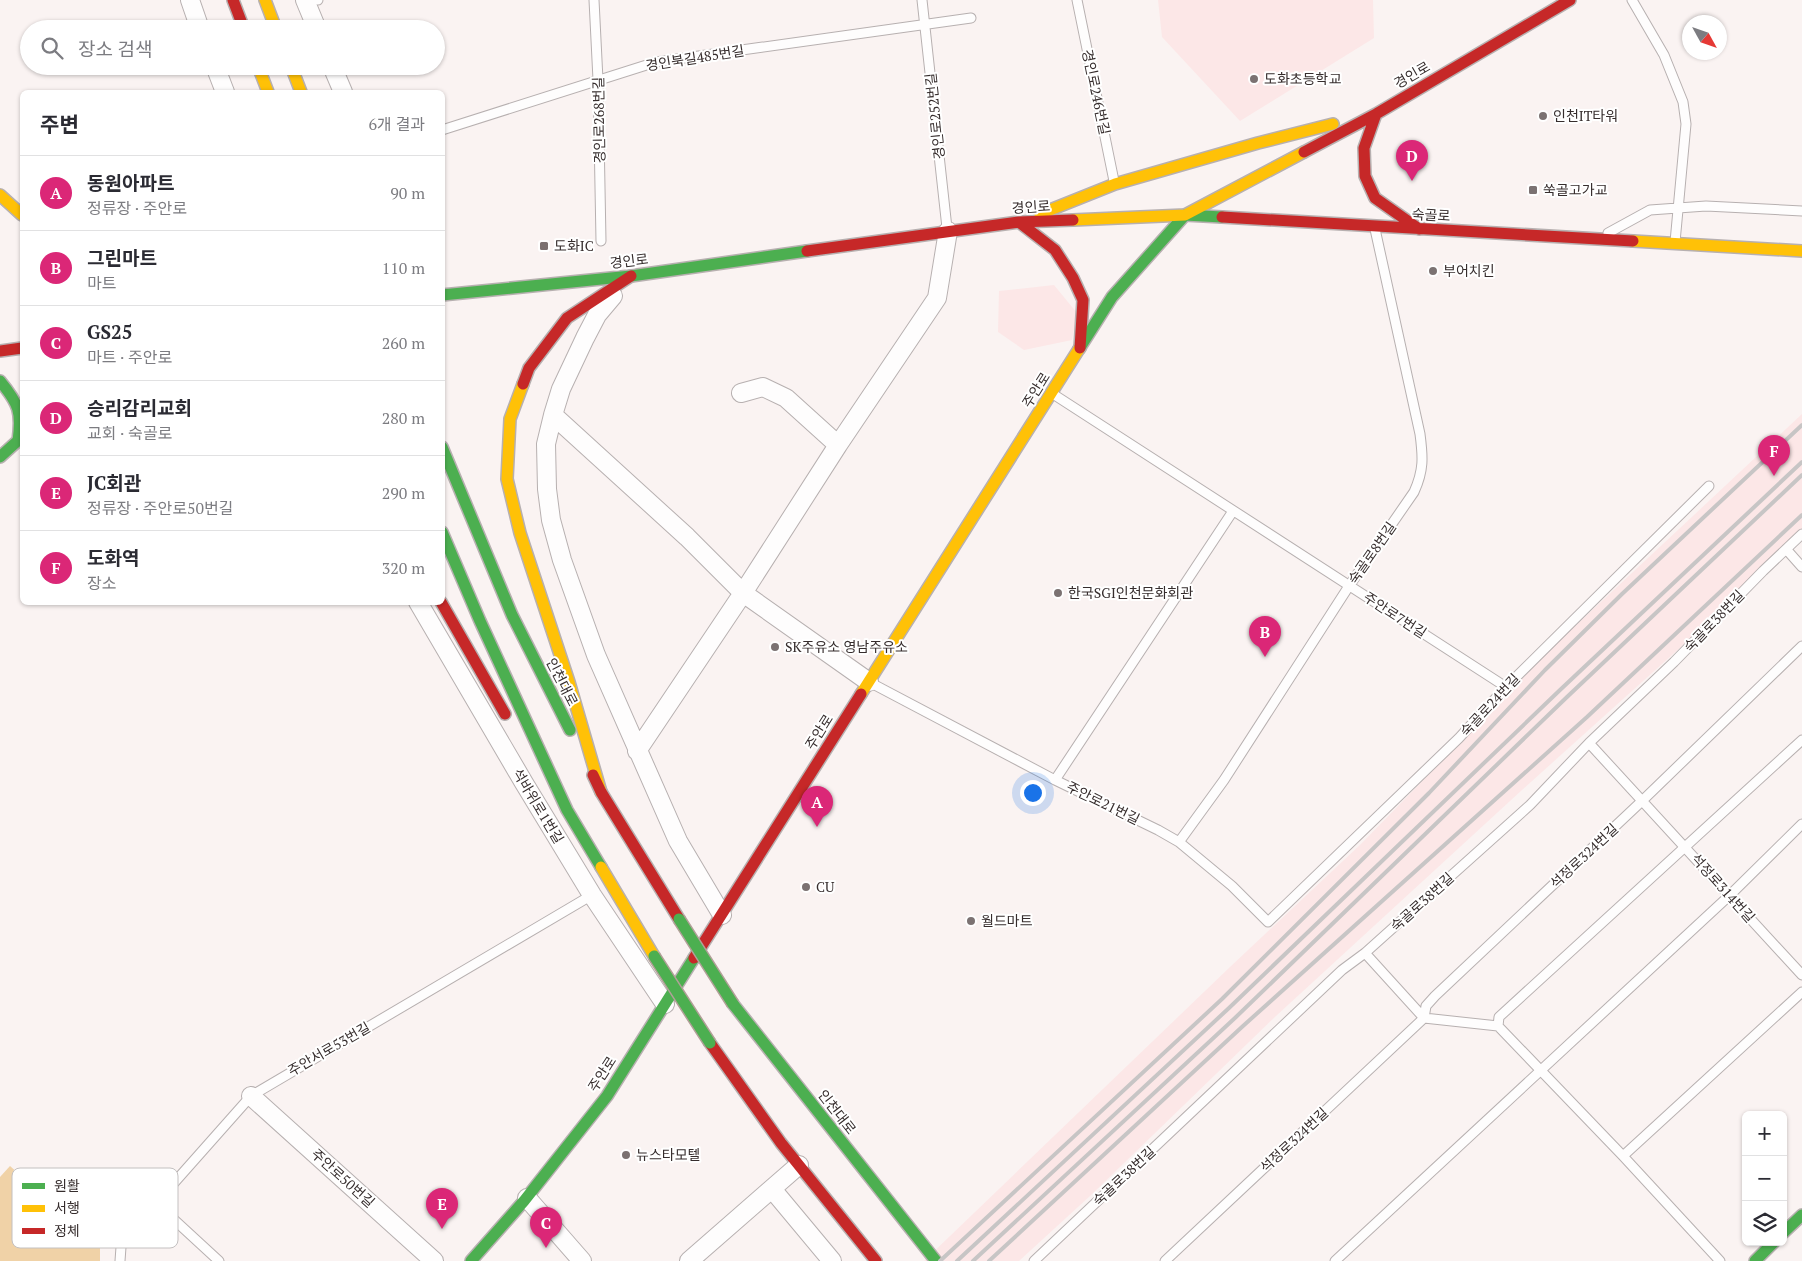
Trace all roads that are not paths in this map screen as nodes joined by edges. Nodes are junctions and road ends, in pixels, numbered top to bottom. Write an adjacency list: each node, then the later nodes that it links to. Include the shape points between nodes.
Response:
1 (190, 0): 11 (street)
2 (233, 0): 12 (main road)
3 (265, 0): 13 (main road)
4 (305, 0): 14 (street)
5 (594, 0): 20 (lane, 경인로268번길)
6 (922, 0): 15 (lane, 경인로252번길)
7 (1077, 0): 27 (lane, 경인로246번길)
8 (1570, 0): 25 (main road, 경인로)
9 (1632, 0): 29 (lane, via 1664,55 1683,102 1686,124)
10 (971, 18): 15 (lane, 경인북길485번길)
11 (197, 20)
12 (241, 20)
13 (273, 20)
14 (313, 20)
15 (925, 24): 20 (lane, 경인북길485번길, via 656,62); 37 (lane, 경인로252번길)
16 (218, 75): 21 (street)
17 (261, 75): 22 (main road)
18 (294, 75): 23 (main road)
19 (336, 75): 24 (street)
20 (598, 80): 26 (lane, 경인북길485번길); 39 (lane, 경인로268번길)
21 (223, 90)
22 (267, 90)
23 (300, 90)
24 (342, 90)
25 (1376, 114): 27 (main road, via 1258,143); 32 (main road, 경인로); 36 (main road, via 1364,148 1365,176 1375,198)
26 (445, 129)
27 (1115, 184): 33 (main road)
28 (0, 196): 31 (main road); 34 (main road)
29 (1678, 208): 30 (lane, via 1706,206); 38 (lane, via 1650,210); 40 (lane)
30 (1802, 211)
31 (20, 213)
32 (1185, 215): 33 (main road, 경인로); 35 (main road, 숙골로); 45 (main road, 주안로, via 1112,297)
33 (1019, 222): 37 (main road, 경인로); 45 (main road, via 1055,250 1073,278 1083,300)
34 (20, 224)
35 (1374, 226): 36 (main road, 숙골로); 62 (lane, 숙골로8번길, via 1423,459 1421,478 1414,492)
36 (1419, 229): 38 (main road, 숙골로)
37 (948, 231): 42 (main road, 경인로); 53 (street, via 937,298)
38 (1596, 240): 40 (main road, 숙골로)
39 (601, 241)
40 (1675, 245): 41 (main road, 숙골로)
41 (1802, 251)
42 (631, 276): 43 (main road, 경인로); 51 (street, via 597,315 561,389); 75 (main road, via 567,318 529,368 510,420 507,479 520,533)
43 (445, 296)
44 (20, 348): 46 (main road)
45 (1080, 348): 49 (main road, 주안로)
46 (0, 351)
47 (0, 381): 50 (main road, via 12,395)
48 (741, 394): 53 (street, via 762,387 786,398)
49 (1051, 394): 57 (lane, 주안로7번길); 67 (main road, 주안로)
50 (20, 415)
51 (553, 415): 63 (street, via 687,537); 73 (street, via 546,444 551,520 596,655)
52 (20, 439): 55 (main road)
53 (838, 445): 63 (street)
54 (445, 453): 75 (main road, 인천대로, via 512,615)
55 (0, 457)
56 (1709, 486): 68 (lane, 숙골로24번길)
57 (1233, 511): 62 (lane, 주안로7번길); 74 (lane)
58 (1802, 534): 60 (lane, 숙골로38번길)
59 (445, 539): 77 (main road)
60 (1786, 549): 61 (lane); 72 (lane, 숙골로38번길)
61 (1802, 567)
62 (1349, 586): 68 (lane, 주안로7번길); 79 (lane, 숙골로8번길, via 1224,780)
63 (743, 593): 67 (street); 73 (street)
64 (420, 605): 81 (street, 석바위로1번길)
65 (443, 605): 69 (main road)
66 (1802, 646): 76 (lane)
67 (868, 682): 74 (lane, 주안로21번길); 83 (main road, 주안로)
68 (1506, 687): 84 (lane, 숙골로24번길, via 1459,738)
69 (512, 724)
70 (522, 740): 77 (main road)
71 (1802, 740): 80 (lane)
72 (1589, 743): 76 (lane, 석정로314번길); 85 (lane, 숙골로38번길, via 1530,805)
73 (637, 751): 83 (street, via 678,841)
74 (1055, 780): 79 (lane, 주안로21번길)
75 (601, 792): 111 (main road, 인천대로, bridge, via 732,1004)
76 (1643, 800): 80 (lane, 석정로314번길); 89 (lane, 석정로324번길, via 1434,996 1426,1006)
77 (568, 810): 94 (main road, bridge, via 654,956 710,1043)
78 (1802, 824): 82 (lane)
79 (1179, 842): 84 (lane, 주안로21번길, via 1232,886)
80 (1685, 846): 82 (lane, 석정로314번길); 90 (lane, via 1499,1017)
81 (592, 895): 88 (street, 석바위로1번길); 92 (lane, 주안서로53번길)
82 (1730, 895): 86 (lane, 석정로314번길); 91 (lane)
83 (722, 915): 88 (main road, 주안로)
84 (1268, 922)
85 (1365, 953): 89 (lane); 112 (lane, 숙골로38번길, via 1342,970)
86 (1802, 975)
87 (1802, 992): 93 (lane)
88 (665, 1004): 97 (main road, 주안로, via 607,1096)
89 (1424, 1018): 90 (lane); 113 (lane, 석정로324번길)
90 (1498, 1026): 91 (lane)
91 (1541, 1070): 93 (lane); 114 (lane)
92 (251, 1096): 95 (lane, 주안서로53번길); 105 (street, 주안로50번길)
93 (1623, 1156): 115 (lane)
94 (799, 1165): 96 (street); 110 (main road)
95 (178, 1178)
96 (772, 1189): 108 (street); 109 (street)
97 (527, 1198): 106 (main road, 주안로); 107 (street)
98 (1802, 1215): 100 (main road)
99 (178, 1223): 104 (lane)
100 (1787, 1229)
101 (1770, 1246): 116 (main road)
102 (121, 1248): 103 (lane, 주안서로53번길)
103 (120, 1261)
104 (220, 1261)
105 (434, 1261)
106 (471, 1261)
107 (582, 1261)
108 (690, 1261)
109 (832, 1261)
110 (876, 1261)
111 (936, 1261)
112 (1034, 1261)
113 (1165, 1261)
114 (1335, 1261)
115 (1720, 1261)
116 (1755, 1261)

